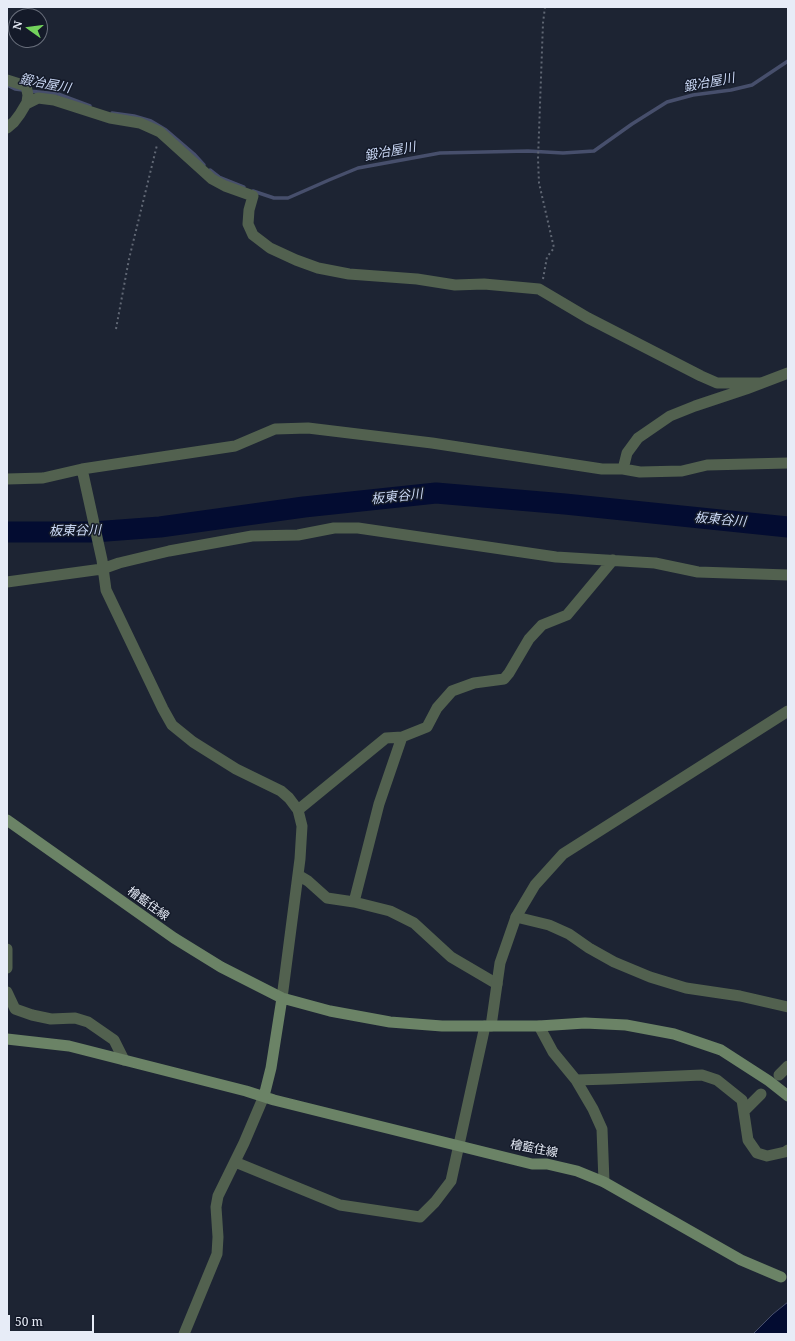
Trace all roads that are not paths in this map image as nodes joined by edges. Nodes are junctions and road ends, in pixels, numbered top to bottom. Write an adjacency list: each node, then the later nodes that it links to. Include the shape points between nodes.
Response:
1 (7, 80): 2 (street, via 26,86)
2 (27, 102): 3 (street); 5 (street, via 38,98 54,100 110,118 140,123 160,132 212,179 253,196 248,224 253,235 270,248 296,260 318,268 348,274 417,279 454,285 484,284 539,289 588,318 717,383)
3 (7, 128)
4 (788, 373): 5 (street)
5 (760, 382): 7 (street, via 670,416 638,438 627,453)
6 (788, 463): 7 (street, via 707,465 682,471 640,472)
7 (623, 469): 8 (street, via 602,469 432,443 308,428 275,428 235,446)
8 (83, 473): 9 (street); 11 (street)
9 (7, 479)
10 (613, 560): 11 (street, via 556,557 358,528 334,528 298,534 252,536); 12 (street, via 655,563 698,572); 15 (street, via 567,615 542,625 529,639 504,679 474,683 452,691 437,708 427,727)
11 (102, 565): 13 (street); 16 (street, via 106,590 172,725 193,742 236,769 281,791)
12 (788, 575)
13 (7, 582)
14 (788, 711): 20 (street, via 563,854 535,885)
15 (402, 737): 16 (street, via 386,738); 19 (street, via 379,804)
16 (298, 810): 18 (street, via 302,826)
17 (7, 820): 25 (main road, 檜藍住線, via 174,938 221,967)
18 (298, 875): 19 (street, via 327,898); 25 (street)
19 (354, 902): 23 (street, via 390,911 414,923 451,957)
20 (516, 917): 23 (street, via 500,963); 26 (street, via 549,925 570,934 614,962 650,977 686,988)
21 (7, 949): 22 (street)
22 (7, 968)
23 (497, 984): 27 (street)
24 (7, 992): 30 (street, via 15,1008 32,1015 51,1019 75,1018 88,1022 114,1040)
25 (282, 998): 27 (main road, 檜藍住線, via 330,1011 390,1022); 35 (main road)
26 (788, 1006)
27 (488, 1026): 28 (main road, 檜藍住線); 38 (street)
28 (539, 1026): 33 (street, via 553,1052); 36 (main road, 檜藍住線, via 586,1023 626,1025 674,1034 721,1050)
29 (7, 1039): 30 (main road, 檜藍住線, via 69,1046)
30 (124, 1060): 35 (main road, 檜藍住線)
31 (788, 1066): 32 (street)
32 (779, 1075)
33 (576, 1080): 37 (street, via 702,1075 717,1080 742,1100); 41 (street, via 602,1129)
34 (761, 1094): 37 (street)
35 (264, 1096): 38 (main road, 檜藍住線); 40 (street)
36 (788, 1096)
37 (744, 1111): 39 (street, via 748,1140 757,1153 767,1156)
38 (460, 1146): 40 (street, via 451,1181 420,1217 340,1205); 41 (main road, 檜藍住線, via 532,1164 547,1164 577,1171)
39 (788, 1150)
40 (235, 1162): 43 (street, via 218,1196 217,1254)
41 (604, 1182): 42 (main road, 檜藍住線, via 741,1260)
42 (781, 1277)
43 (184, 1334)

